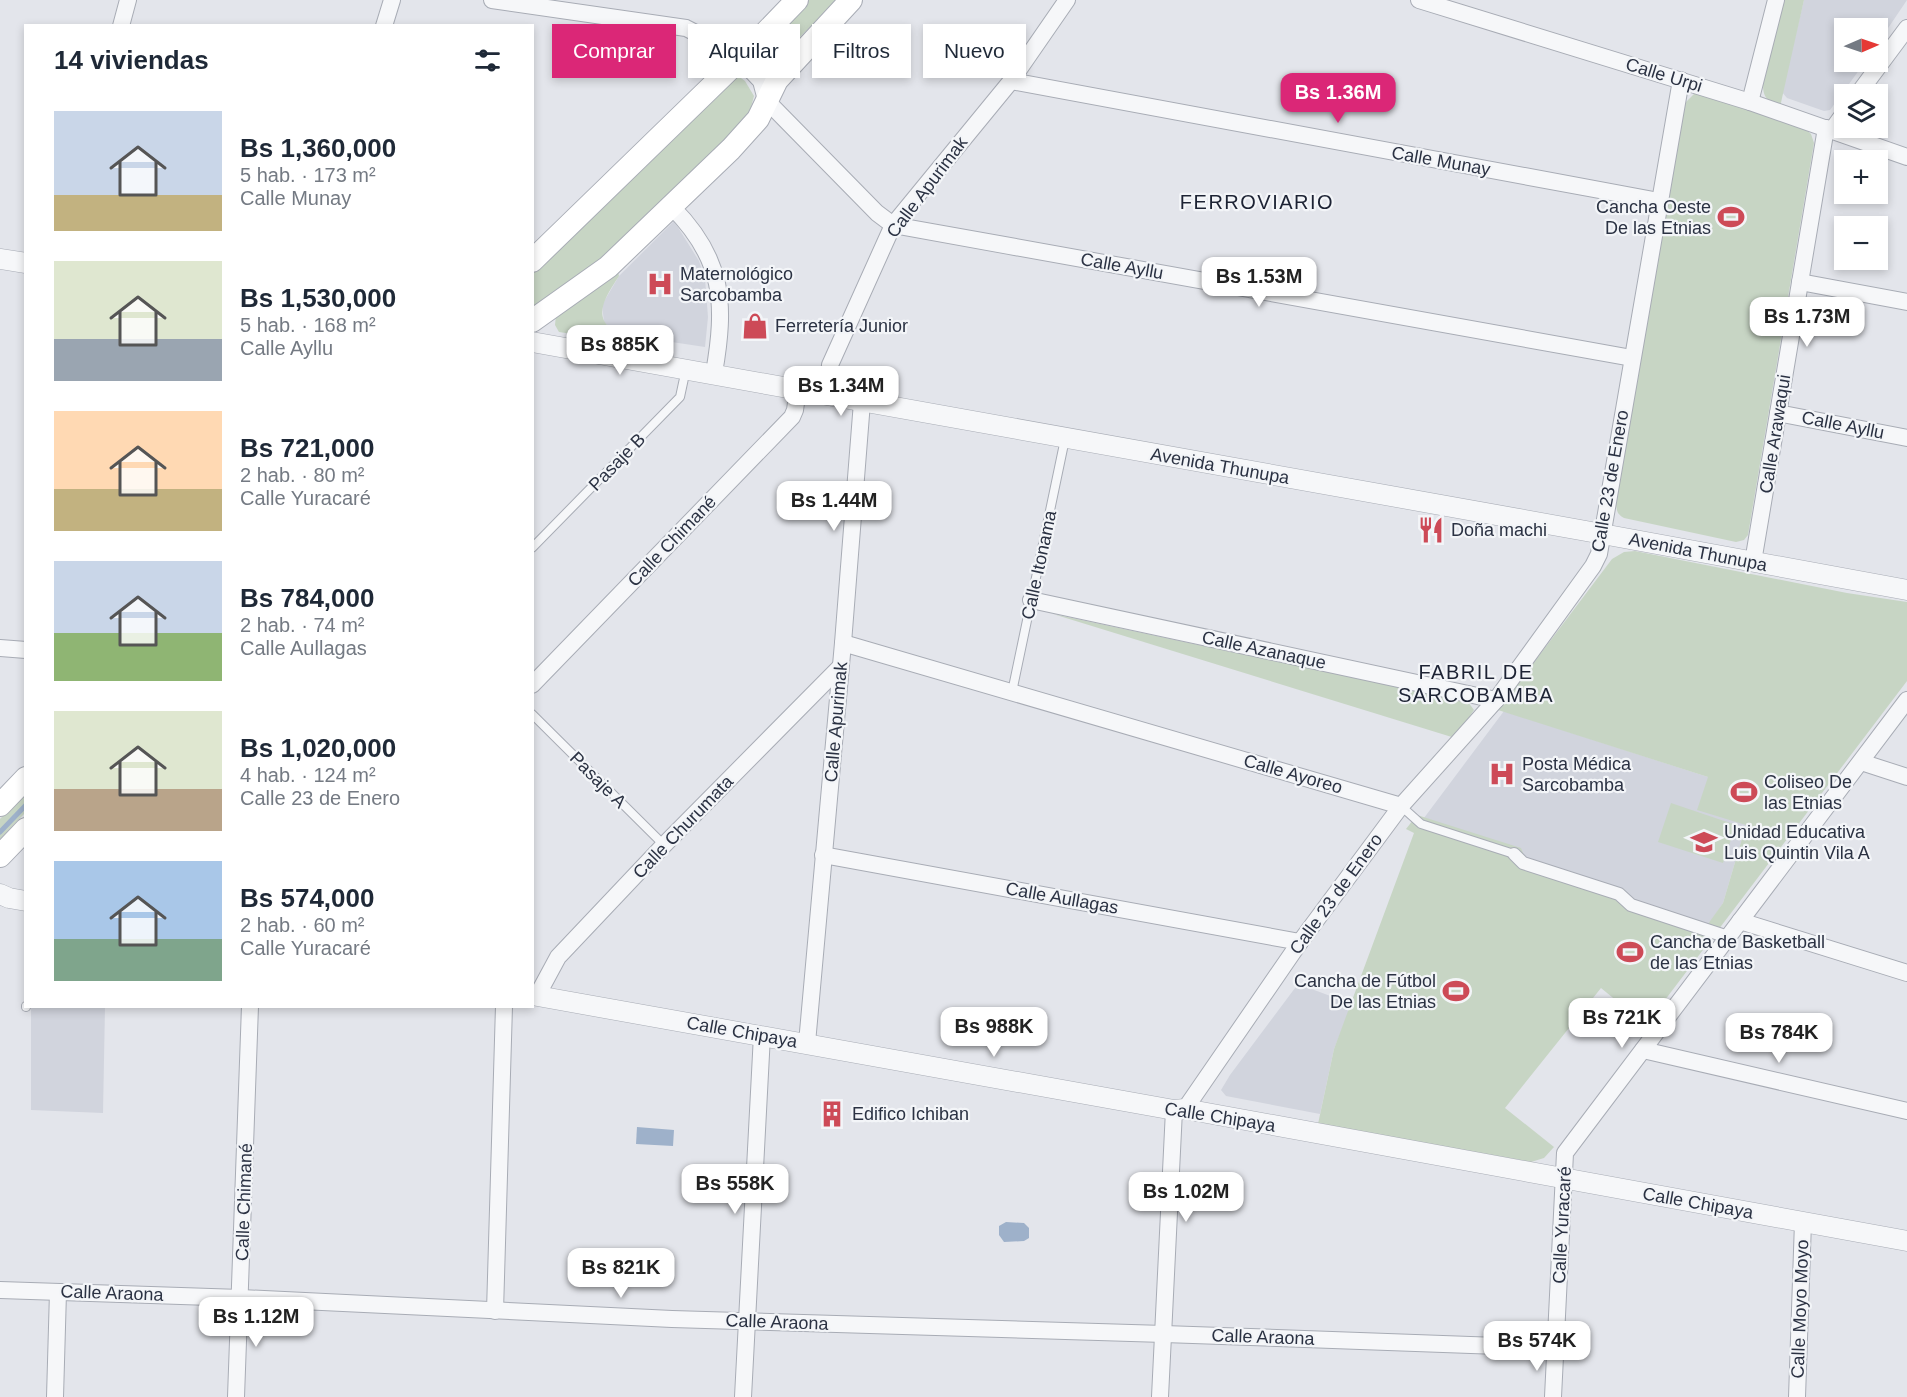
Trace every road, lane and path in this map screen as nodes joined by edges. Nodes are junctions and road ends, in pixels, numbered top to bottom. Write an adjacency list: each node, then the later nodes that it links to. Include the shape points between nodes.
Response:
1 (128, 0): 9 (street)
2 (392, 0): 10 (street)
3 (492, 0): 13 (street, Calle Ayllu)
4 (797, 0): 11 (main road)
5 (851, 0): 19 (main road, via 777,80)
6 (1067, 0): 17 (street, Calle Apurimak)
7 (1776, 0): 20 (street)
8 (1429, 1): 16 (street, Calle Urpi)
9 (122, 24)
10 (385, 24)
11 (774, 24)
12 (1907, 28): 18 (street)
13 (688, 29)
14 (720, 78): 28 (main road)
15 (758, 78): 19 (street, Calle Ayllu)
16 (1681, 80): 20 (street, Calle Urpi); 24 (street, Calle 23 de Enero)
17 (1011, 81): 24 (street, Calle Munay); 26 (street, Calle Apurimak)
18 (1865, 84)
19 (766, 100): 25 (main road, via 758,119 738,142); 26 (street, Calle Ayllu)
20 (1750, 102): 22 (street, Calle Urpi)
21 (1834, 124): 22 (street, Calle Arawaqui)
22 (1829, 129): 23 (street, Calle Urpi); 30 (street, Calle Arawaqui)
23 (1907, 157)
24 (1659, 201): 34 (street, Calle 23 de Enero)
25 (672, 207): 32 (main road, via 608,267); 36 (street, via 705,247 715,271 720,322)
26 (893, 225): 34 (street, Calle Ayllu); 38 (street, Calle Apurimak, via 830,365)
27 (0, 259): 29 (street)
28 (534, 259)
29 (24, 263)
30 (1800, 282): 31 (street); 40 (street, Calle Arawaqui)
31 (1907, 302)
32 (534, 320)
33 (534, 342): 35 (street, Avenida Thunupa)
34 (1632, 358): 43 (street, Calle 23 de Enero)
35 (686, 369): 36 (street, Avenida Thunupa); 44 (lane, Pasaje B, via 680,398)
36 (714, 373): 37 (street, Avenida Thunupa)
37 (798, 389): 38 (street, Avenida Thunupa); 52 (street, Calle Chimané, via 792,417)
38 (827, 395): 39 (street, Avenida Thunupa)
39 (862, 402): 42 (street, Avenida Thunupa); 48 (street, Calle Apurimak)
40 (1778, 413): 41 (street, Calle Ayllu); 45 (street, Calle Arawaqui)
41 (1907, 438)
42 (1065, 439): 43 (street, Avenida Thunupa); 47 (lane, Calle Itonama)
43 (1602, 534): 45 (street, Avenida Thunupa); 54 (street, Calle 23 de Enero, via 1593,566)
44 (534, 546)
45 (1754, 562): 46 (street, Avenida Thunupa)
46 (1907, 590)
47 (1031, 600): 53 (lane, Calle Itonama); 54 (street, Calle Azanaque)
48 (843, 643): 51 (street, Calle Apurimak); 53 (street, Calle Ayoreo)
49 (0, 648): 50 (street)
50 (24, 650)
51 (840, 667): 63 (street, Calle Churumata); 65 (street, Calle Apurimak)
52 (534, 683)
53 (1012, 692): 61 (street, Calle Ayoreo)
54 (1496, 700): 61 (street, Calle 23 de Enero)
55 (1907, 700): 57 (street, Calle Yuracaré)
56 (534, 716): 63 (lane, Pasaje A)
57 (1861, 762): 58 (street); 69 (street, Calle Yuracaré)
58 (1907, 777)
59 (24, 780): 60 (main road)
60 (0, 805)
61 (1401, 806): 64 (lane, Calle Ayoreo, via 1421,824); 71 (street, Calle 23 de Enero)
62 (24, 831): 66 (main road)
63 (664, 845): 73 (street, Calle Churumata, via 558,957)
64 (1514, 854): 70 (street, Calle Ayoreo, via 1523,863 1619,894 1631,905)
65 (823, 855): 71 (street, Calle Aullagas); 77 (street, Calle Apurimak)
66 (0, 856)
67 (0, 894): 68 (street)
68 (24, 902)
69 (1740, 921): 70 (street, Calle Yuracaré); 72 (street)
70 (1728, 937): 78 (street, Calle Yuracaré)
71 (1300, 942): 79 (street, Calle 23 de Enero)
72 (1907, 973)
73 (535, 995): 76 (street, Calle Chipaya)
74 (250, 1008): 86 (street, Calle Chimané)
75 (504, 1008): 87 (street)
76 (762, 1035): 77 (street, Calle Chipaya); 88 (street)
77 (807, 1043): 79 (street, Calle Chipaya)
78 (1643, 1050): 80 (street); 81 (street, Calle Yuracaré, via 1565,1152)
79 (1179, 1110): 81 (street, Calle Chipaya); 89 (street)
80 (1907, 1111)
81 (1564, 1179): 82 (street, Calle Chipaya); 90 (street, Calle Yuracaré)
82 (1803, 1222): 83 (street, Calle Chipaya); 96 (street, Calle Moyo Moyo)
83 (1907, 1241)
84 (0, 1290): 85 (street, Calle Araona)
85 (58, 1292): 86 (street, Calle Araona); 91 (street)
86 (241, 1298): 87 (street, Calle Araona); 92 (street, Calle Chimané)
87 (495, 1311): 88 (street, Calle Araona)
88 (746, 1320): 89 (street, Calle Araona); 93 (street)
89 (1164, 1334): 90 (street, Calle Araona); 94 (street)
90 (1555, 1348): 95 (street, Calle Yuracaré)
91 (55, 1397)
92 (236, 1397)
93 (743, 1397)
94 (1160, 1397)
95 (1553, 1397)
96 (1797, 1397)

